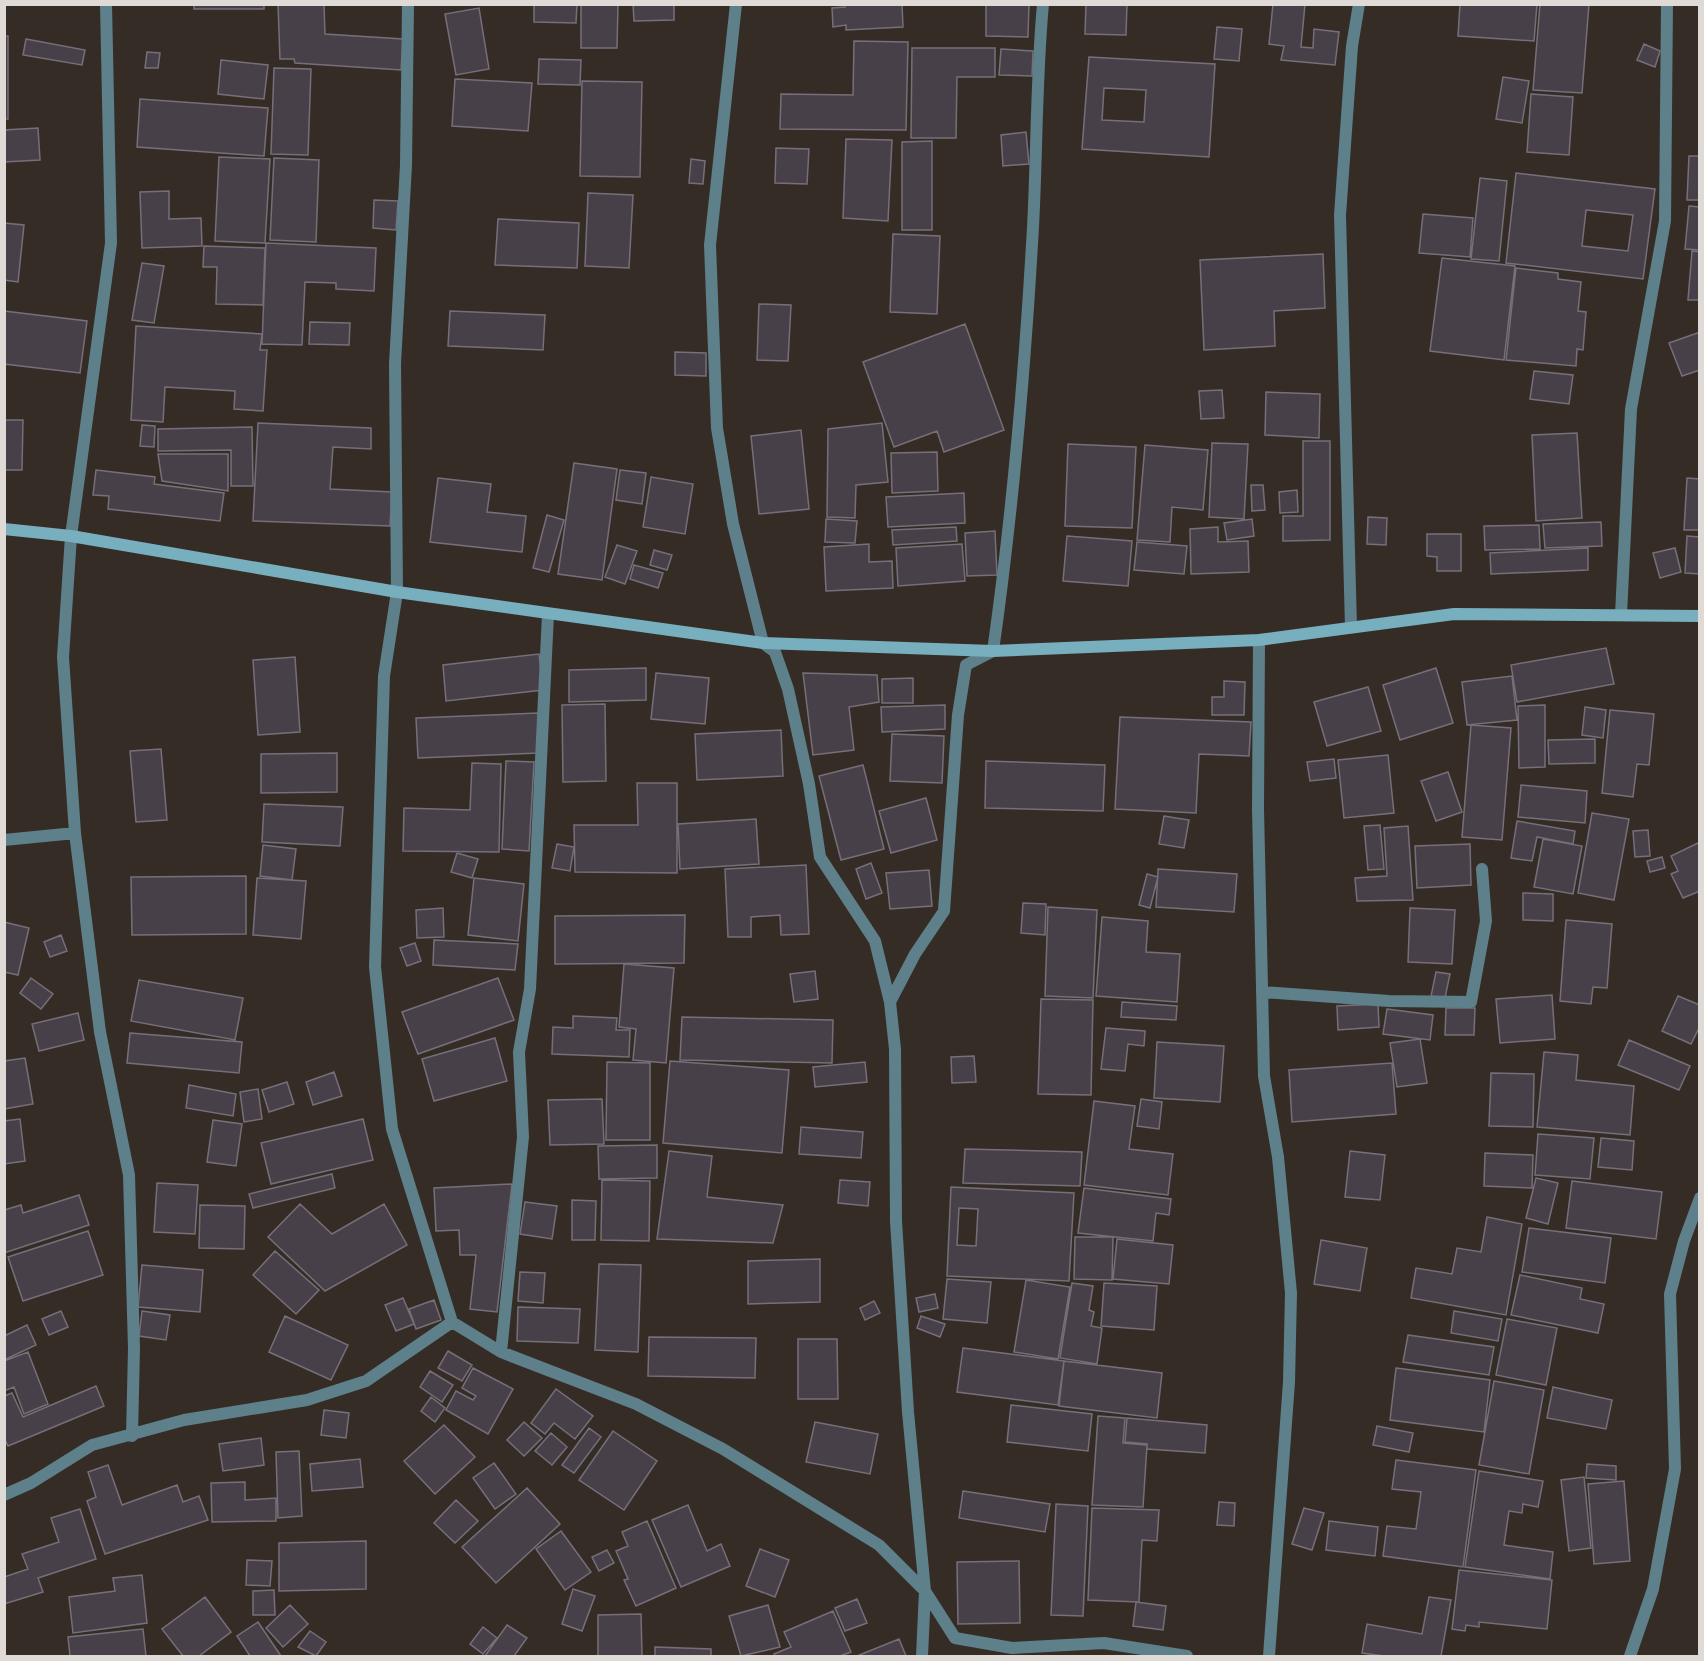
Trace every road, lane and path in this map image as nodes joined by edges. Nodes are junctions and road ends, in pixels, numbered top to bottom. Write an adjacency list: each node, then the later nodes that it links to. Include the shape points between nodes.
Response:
1 (106, 4): 8 (street, via 111,243)
2 (408, 4): 9 (street, via 406,165 395,364)
3 (736, 4): 15 (street, via 710,245 717,428 733,524)
4 (1043, 4): 16 (street, via 1033,226 1013,493)
5 (1359, 4): 13 (street, via 1352,45 1340,215)
6 (1667, 4): 11 (street, via 1665,221 1631,409)
7 (4, 529): 8 (street)
8 (72, 536): 9 (street); 17 (street, via 63,657)
9 (397, 592): 10 (street); 23 (street, via 384,676 375,968 392,1129)
10 (548, 614): 15 (street); 24 (street, via 530,989 519,1052 523,1137)
11 (1621, 615): 12 (street); 13 (street, via 1454,615)
12 (1700, 616)
13 (1352, 627): 14 (street)
14 (1259, 640): 16 (street); 20 (street)
15 (763, 643): 16 (street); 21 (street, via 775,652 788,689 820,857 875,941)
16 (993, 651): 21 (street, via 966,664 958,715 944,911)
17 (75, 833): 18 (street); 25 (street, via 100,1032 129,1175 134,1348)
18 (4, 840)
19 (1482, 869): 20 (street, via 1486,921 1471,1002)
20 (1262, 992): 30 (street, via 1264,1076 1278,1157 1291,1293)
21 (890, 1002): 27 (street, via 895,1049 898,1245 908,1412)
22 (1700, 1198): 31 (street, via 1670,1294 1675,1469 1653,1589)
23 (452, 1322): 24 (street); 25 (street, via 366,1381 307,1400 184,1420)
24 (501, 1352): 27 (street, via 636,1404 723,1449 879,1545)
25 (132, 1436): 26 (street, via 92,1445)
26 (4, 1495)
27 (925, 1591): 28 (street); 29 (street, via 955,1638 1012,1648 1104,1643)
28 (922, 1656)
29 (1187, 1656)
30 (1269, 1656)
31 (1630, 1656)

